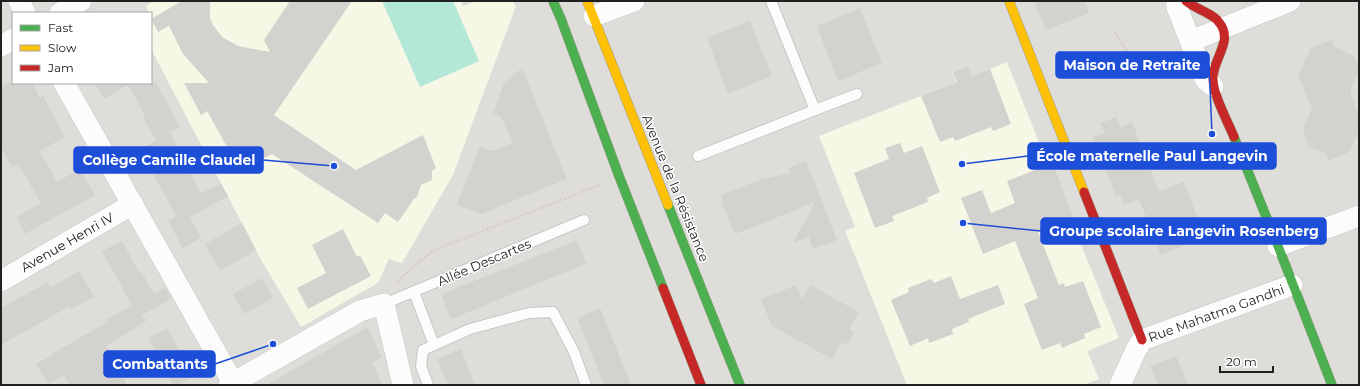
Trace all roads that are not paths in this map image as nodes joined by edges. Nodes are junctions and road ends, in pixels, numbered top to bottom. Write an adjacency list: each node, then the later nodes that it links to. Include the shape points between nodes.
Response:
1 (18, 1): 11 (street)
2 (81, 1): 12 (street)
3 (553, 1): 36 (main road)
4 (634, 1): 10 (street)
5 (771, 1): 20 (lane)
6 (1009, 1): 30 (main road)
7 (1177, 1): 15 (street, via 1177,7)
8 (1186, 1): 13 (main road, via 1213,17)
9 (1290, 1): 13 (street)
10 (591, 9): 37 (main road, Avenue de la Résistance)
11 (24, 12)
12 (62, 12)
13 (1222, 27): 15 (street); 18 (main road, via 1226,40 1213,72)
14 (12, 40): 16 (street)
15 (1191, 40): 18 (street, via 1206,79)
16 (1, 46)
17 (65, 84): 22 (street)
18 (1213, 86): 25 (main road)
19 (857, 94): 20 (lane)
20 (815, 110): 21 (lane)
21 (698, 156)
22 (133, 204): 26 (street, Avenue Henri IV); 32 (street)
23 (1359, 216): 25 (street)
24 (584, 220): 28 (lane, Allée Descartes)
25 (1278, 246): 27 (main road)
26 (1, 281)
27 (1292, 285): 30 (street, Rue Mahatma Gandhi); 39 (main road)
28 (414, 292): 29 (lane, Allée Descartes); 31 (lane)
29 (384, 304): 32 (street, via 360,311); 33 (street)
30 (1142, 340): 38 (street, Rue Mahatma Gandhi)
31 (434, 345): 34 (lane, via 423,350 421,366); 35 (lane, via 470,329 529,313 553,312 574,352)
32 (231, 384)
33 (403, 385)
34 (428, 385)
35 (586, 385)
36 (701, 385)
37 (740, 385)
38 (1120, 385)
39 (1332, 385)

